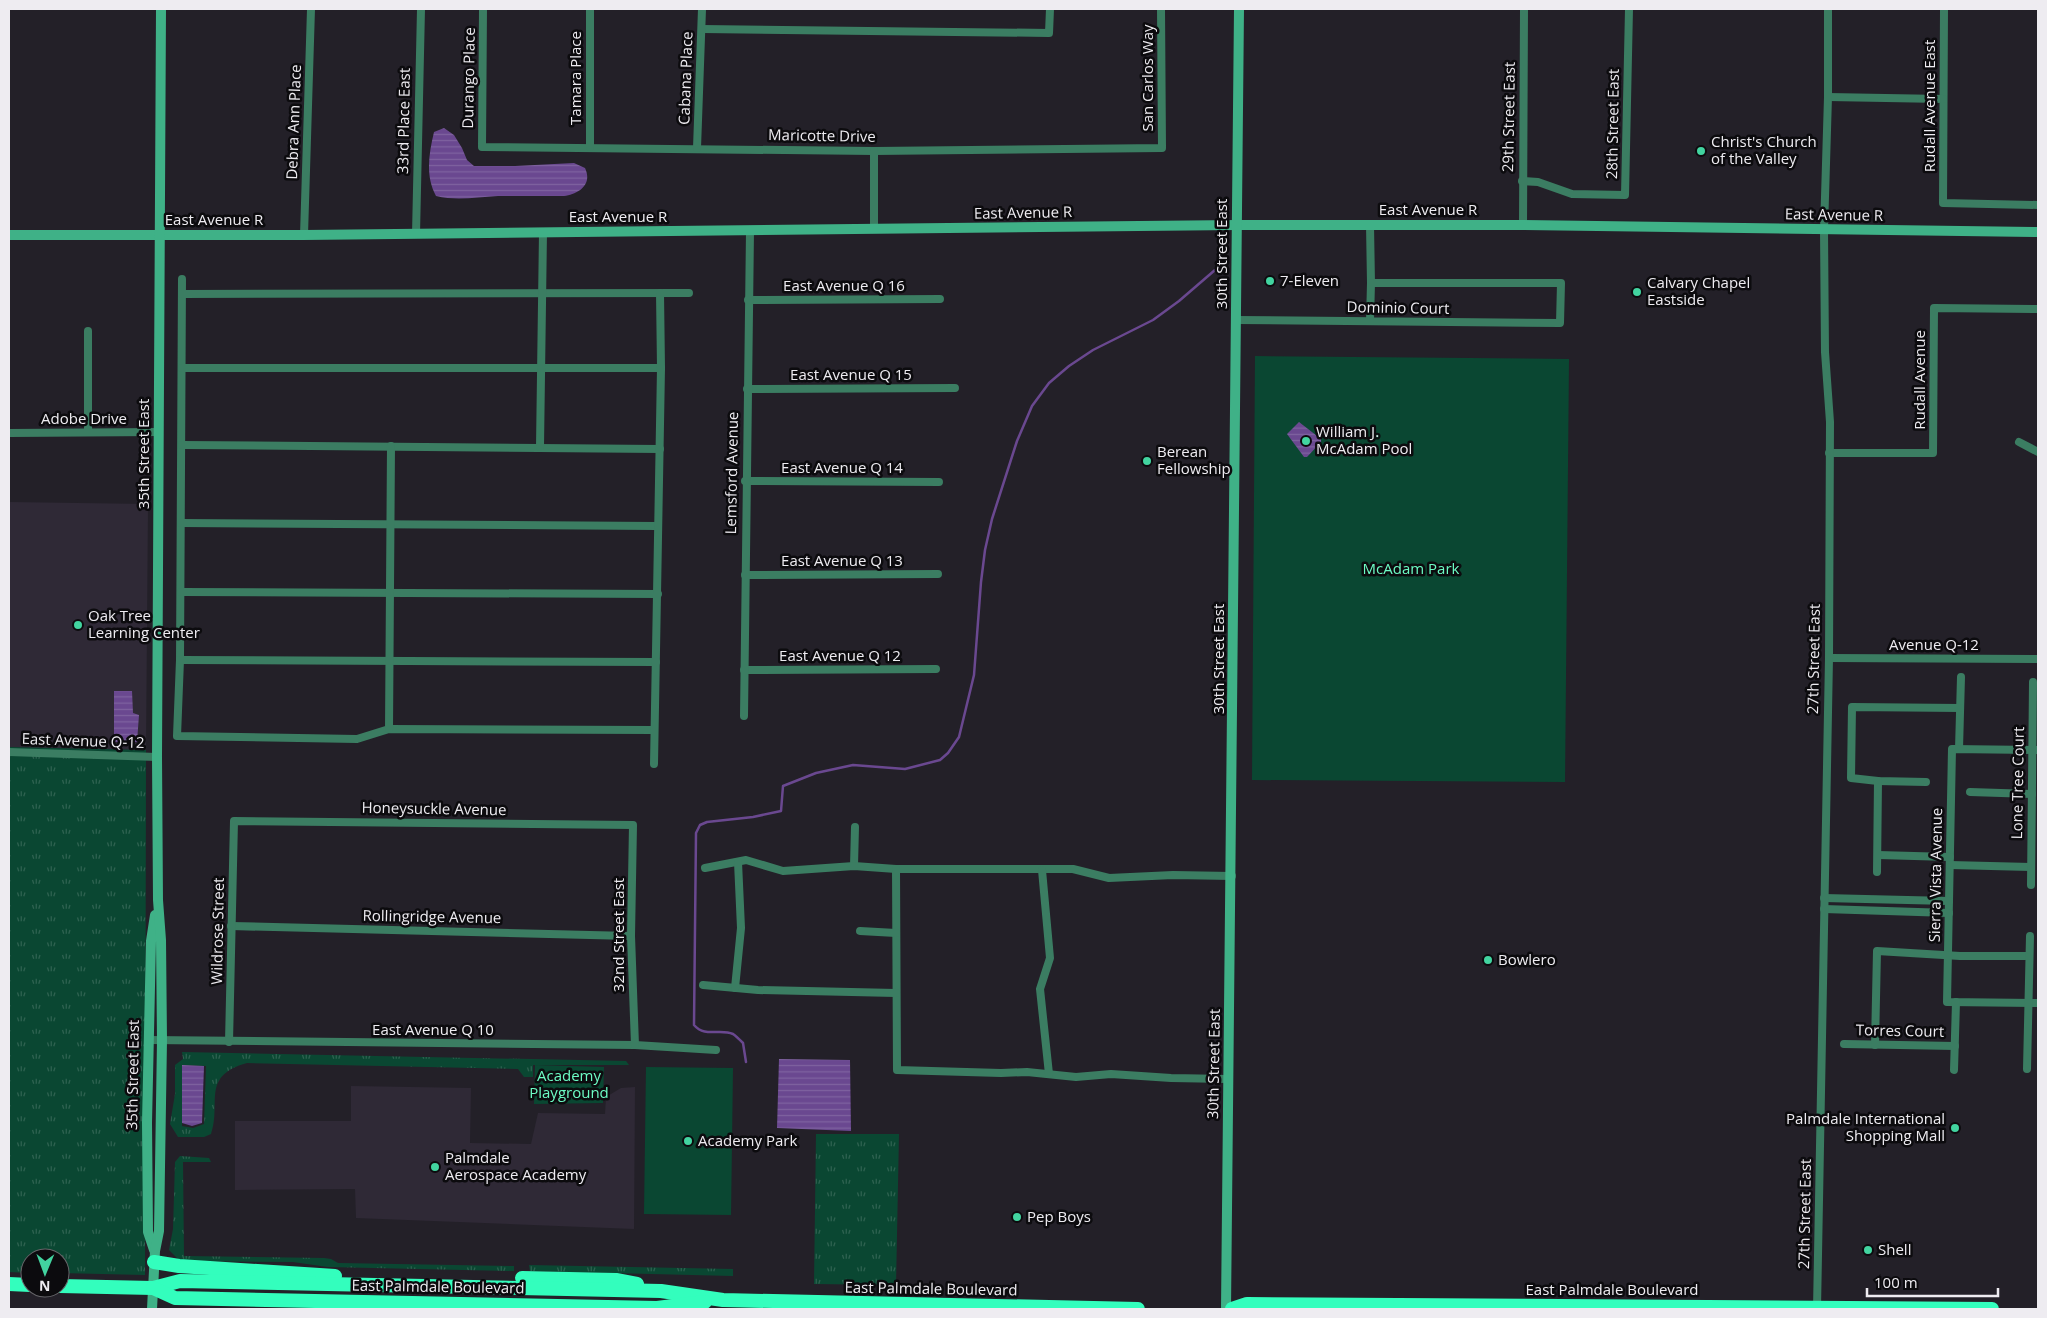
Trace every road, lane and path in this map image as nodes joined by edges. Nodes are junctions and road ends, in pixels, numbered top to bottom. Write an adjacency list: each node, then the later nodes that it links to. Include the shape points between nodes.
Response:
1 (161, 9): 34 (street, 35th Street East)
2 (311, 9): 35 (street, Debra Ann Place)
3 (421, 9): 32 (street, 33rd Place East)
4 (484, 9): 17 (street, Durango Place)
5 (590, 9): 18 (street, Tamara Place)
6 (702, 9): 14 (street, Cabana Place)
7 (1050, 9): 14 (street, via 1049,33)
8 (1161, 9): 20 (street, San Carlos Way)
9 (1239, 9): 25 (street, 30th Street East)
10 (1524, 9): 22 (street, 29th Street East)
11 (1629, 9): 22 (street, 28th Street East, via 1625,194 1572,194 1538,182)
12 (1828, 9): 15 (street, 27th Street East)
13 (1944, 9): 16 (street, Rudall Avenue East)
14 (702, 29): 19 (street, Cabana Place)
15 (1828, 97): 16 (street); 28 (street, 27th Street East)
16 (1943, 99): 23 (street, Rudall Avenue East, via 1943,203)
17 (482, 147): 18 (street, Maricotte Drive)
18 (590, 147): 19 (street, Maricotte Drive)
19 (697, 148): 21 (street, Maricotte Drive)
20 (1162, 148): 21 (street, Maricotte Drive)
21 (874, 151): 27 (street)
22 (1522, 181): 24 (street, 29th Street East)
23 (2038, 205)
24 (1522, 224): 26 (street, East Avenue R); 28 (street, East Avenue R)
25 (1237, 225): 26 (street, East Avenue R); 27 (street, East Avenue R); 45 (street, 30th Street East)
26 (1370, 225): 37 (street)
27 (874, 229): 29 (street, East Avenue R)
28 (1824, 230): 31 (street, East Avenue R); 62 (street, 27th Street East)
29 (750, 231): 30 (street, East Avenue R); 43 (street, Lemsford Avenue)
30 (543, 232): 32 (street, East Avenue R); 38 (street)
31 (2038, 232)
32 (416, 234): 35 (street, East Avenue R)
33 (9, 235): 34 (street, East Avenue R)
34 (160, 235): 35 (street, East Avenue R); 54 (street, 35th Street East)
35 (304, 235)
36 (182, 279): 41 (street)
37 (1371, 283): 46 (street); 46 (street, Dominio Court, via 1561,283 1560,323)
38 (541, 293): 39 (street); 41 (street); 48 (street)
39 (660, 293): 40 (street); 50 (street)
40 (690, 293)
41 (182, 294): 49 (street)
42 (940, 299): 43 (street, East Avenue Q 16)
43 (748, 300): 52 (street, Lemsford Avenue)
44 (2038, 309): 62 (street, Rudall Avenue, via 1934,308 1933,453)
45 (1236, 320): 46 (street, Dominio Court); 107 (street, 30th Street East)
46 (1370, 321)
47 (88, 331): 53 (street)
48 (540, 367): 49 (street); 50 (street); 59 (street)
49 (182, 368): 57 (street)
50 (661, 368): 60 (street)
51 (955, 388): 52 (street, East Avenue Q 15)
52 (748, 389): 63 (street, Lemsford Avenue)
53 (88, 432): 54 (street, Adobe Drive); 55 (street, Adobe Drive)
54 (159, 432): 89 (street, 35th Street East)
55 (9, 433)
56 (2019, 442): 61 (street)
57 (182, 445): 58 (street); 65 (street)
58 (392, 446): 59 (street); 66 (street)
59 (540, 447): 60 (street)
60 (660, 448): 67 (street)
61 (2038, 452)
62 (1830, 453): 73 (street, 27th Street East)
63 (746, 481): 64 (street, East Avenue Q 14); 69 (street, Lemsford Avenue)
64 (939, 482)
65 (181, 523): 66 (street); 70 (street)
66 (390, 525): 67 (street); 71 (street)
67 (657, 526): 72 (street)
68 (938, 574): 69 (street, East Avenue Q 13)
69 (745, 575): 79 (street, Lemsford Avenue)
70 (180, 592): 71 (street); 75 (street)
71 (389, 594): 72 (street); 76 (street)
72 (658, 594): 77 (street)
73 (1829, 658): 74 (street, Avenue Q-12); 109 (street, 27th Street East)
74 (2038, 659)
75 (180, 660): 76 (street); 84 (street, via 178,736 357,738)
76 (389, 661): 77 (street); 84 (street)
77 (656, 662): 85 (street)
78 (936, 669): 79 (street, East Avenue Q 12)
79 (744, 670): 83 (street, Lemsford Avenue)
80 (1960, 677): 82 (street, Sierra Vista Avenue)
81 (2033, 682): 87 (street, Lone Tree Court)
82 (1960, 708): 86 (street, Sierra Vista Avenue); 91 (street, via 1852,707 1851,778)
83 (744, 716)
84 (389, 729): 85 (street)
85 (654, 730): 90 (street)
86 (1955, 749): 87 (street); 99 (street, Sierra Vista Avenue)
87 (2035, 750): 94 (street, Lone Tree Court)
88 (9, 752): 89 (street, East Avenue Q-12)
89 (157, 756): 110 (street, 35th Street East)
90 (654, 764)
91 (1878, 781): 92 (street); 98 (street)
92 (1926, 782)
93 (1970, 792): 94 (street)
94 (2032, 794): 102 (street, Lone Tree Court)
95 (234, 821): 96 (street, Honeysuckle Avenue); 114 (street, Wildrose Street)
96 (633, 825): 117 (street, 32nd Street East)
97 (855, 827): 101 (street)
98 (1878, 855): 99 (street); 106 (street)
99 (1950, 861): 102 (street); 111 (street, Sierra Vista Avenue)
100 (738, 862): 101 (street, via 746,860 783,871); 103 (street); 122 (street, via 741,928)
101 (854, 866): 104 (street)
102 (2032, 867): 108 (street, Lone Tree Court)
103 (705, 868)
104 (896, 869): 105 (street); 116 (street)
105 (1042, 870): 107 (street, via 1073,870 1109,878); 138 (street, via 1050,958 1040,989)
106 (1877, 872)
107 (1232, 876): 139 (street, 30th Street East)
108 (2031, 885)
109 (1824, 898): 111 (street); 112 (street, 27th Street East)
110 (158, 900): 127 (street, 35th Street East, via 151,941); 128 (street, 35th Street East)
111 (1949, 900): 113 (street, Sierra Vista Avenue)
112 (1824, 910): 113 (street); 153 (street, 27th Street East)
113 (1949, 913): 119 (street, Sierra Vista Avenue)
114 (231, 926): 117 (street, Rollingridge Avenue); 129 (street, Wildrose Street)
115 (860, 932): 116 (street)
116 (896, 933): 123 (street)
117 (631, 936): 131 (street, 32nd Street East)
118 (2030, 936): 120 (street)
119 (1948, 954): 120 (street); 124 (street, Sierra Vista Avenue); 132 (street, via 1877,951)
120 (2029, 956): 125 (street)
121 (702, 985): 122 (street)
122 (735, 988): 123 (street)
123 (896, 993): 138 (street, via 897,1070)
124 (1952, 1002): 125 (street); 133 (street, Sierra Vista Avenue)
125 (2028, 1003): 126 (street); 135 (street)
126 (2038, 1003)
127 (149, 1040): 128 (street, East Avenue Q 10); 137 (street, 35th Street East)
128 (162, 1040): 129 (street, East Avenue Q 10); 140 (street, 35th Street East)
129 (229, 1042): 131 (street, East Avenue Q 10)
130 (1844, 1044): 132 (street, Torres Court)
131 (635, 1045): 134 (street, East Avenue Q 10)
132 (1875, 1045): 133 (street, Torres Court)
133 (1955, 1046): 136 (street, Sierra Vista Avenue)
134 (716, 1050)
135 (2027, 1069)
136 (1954, 1070)
137 (148, 1074): 140 (street, via 152,1083 153,1139); 141 (street, 35th Street East, via 148,1232)
138 (1049, 1074): 139 (street, via 1076,1078 1111,1074)
139 (1228, 1079): 151 (street, 30th Street East)
140 (160, 1145): 141 (street, 35th Street East, via 159,1231)
141 (154, 1257): 143 (highway, via 179,1266 352,1277); 145 (street, 35th Street East)
142 (522, 1278): 146 (highway, via 616,1280 632,1282)
143 (374, 1285): 145 (highway, East Palmdale Boulevard, via 180,1282); 146 (highway, East Palmdale Boulevard)
144 (70, 1286): 145 (highway, East Palmdale Boulevard)
145 (153, 1288): 148 (highway, East Palmdale Boulevard, via 175,1298); 149 (street, 35th Street East)
146 (654, 1291): 147 (highway, East Palmdale Boulevard)
147 (724, 1300): 148 (highway, East Palmdale Boulevard, via 657,1308); 150 (highway, East Palmdale Boulevard)
148 (522, 1307)
149 (152, 1309)
150 (1138, 1309)
151 (1226, 1309)
152 (1232, 1309): 153 (highway, East Palmdale Boulevard, via 1247,1304)
153 (1817, 1309): 154 (highway, East Palmdale Boulevard)
154 (1992, 1309)

